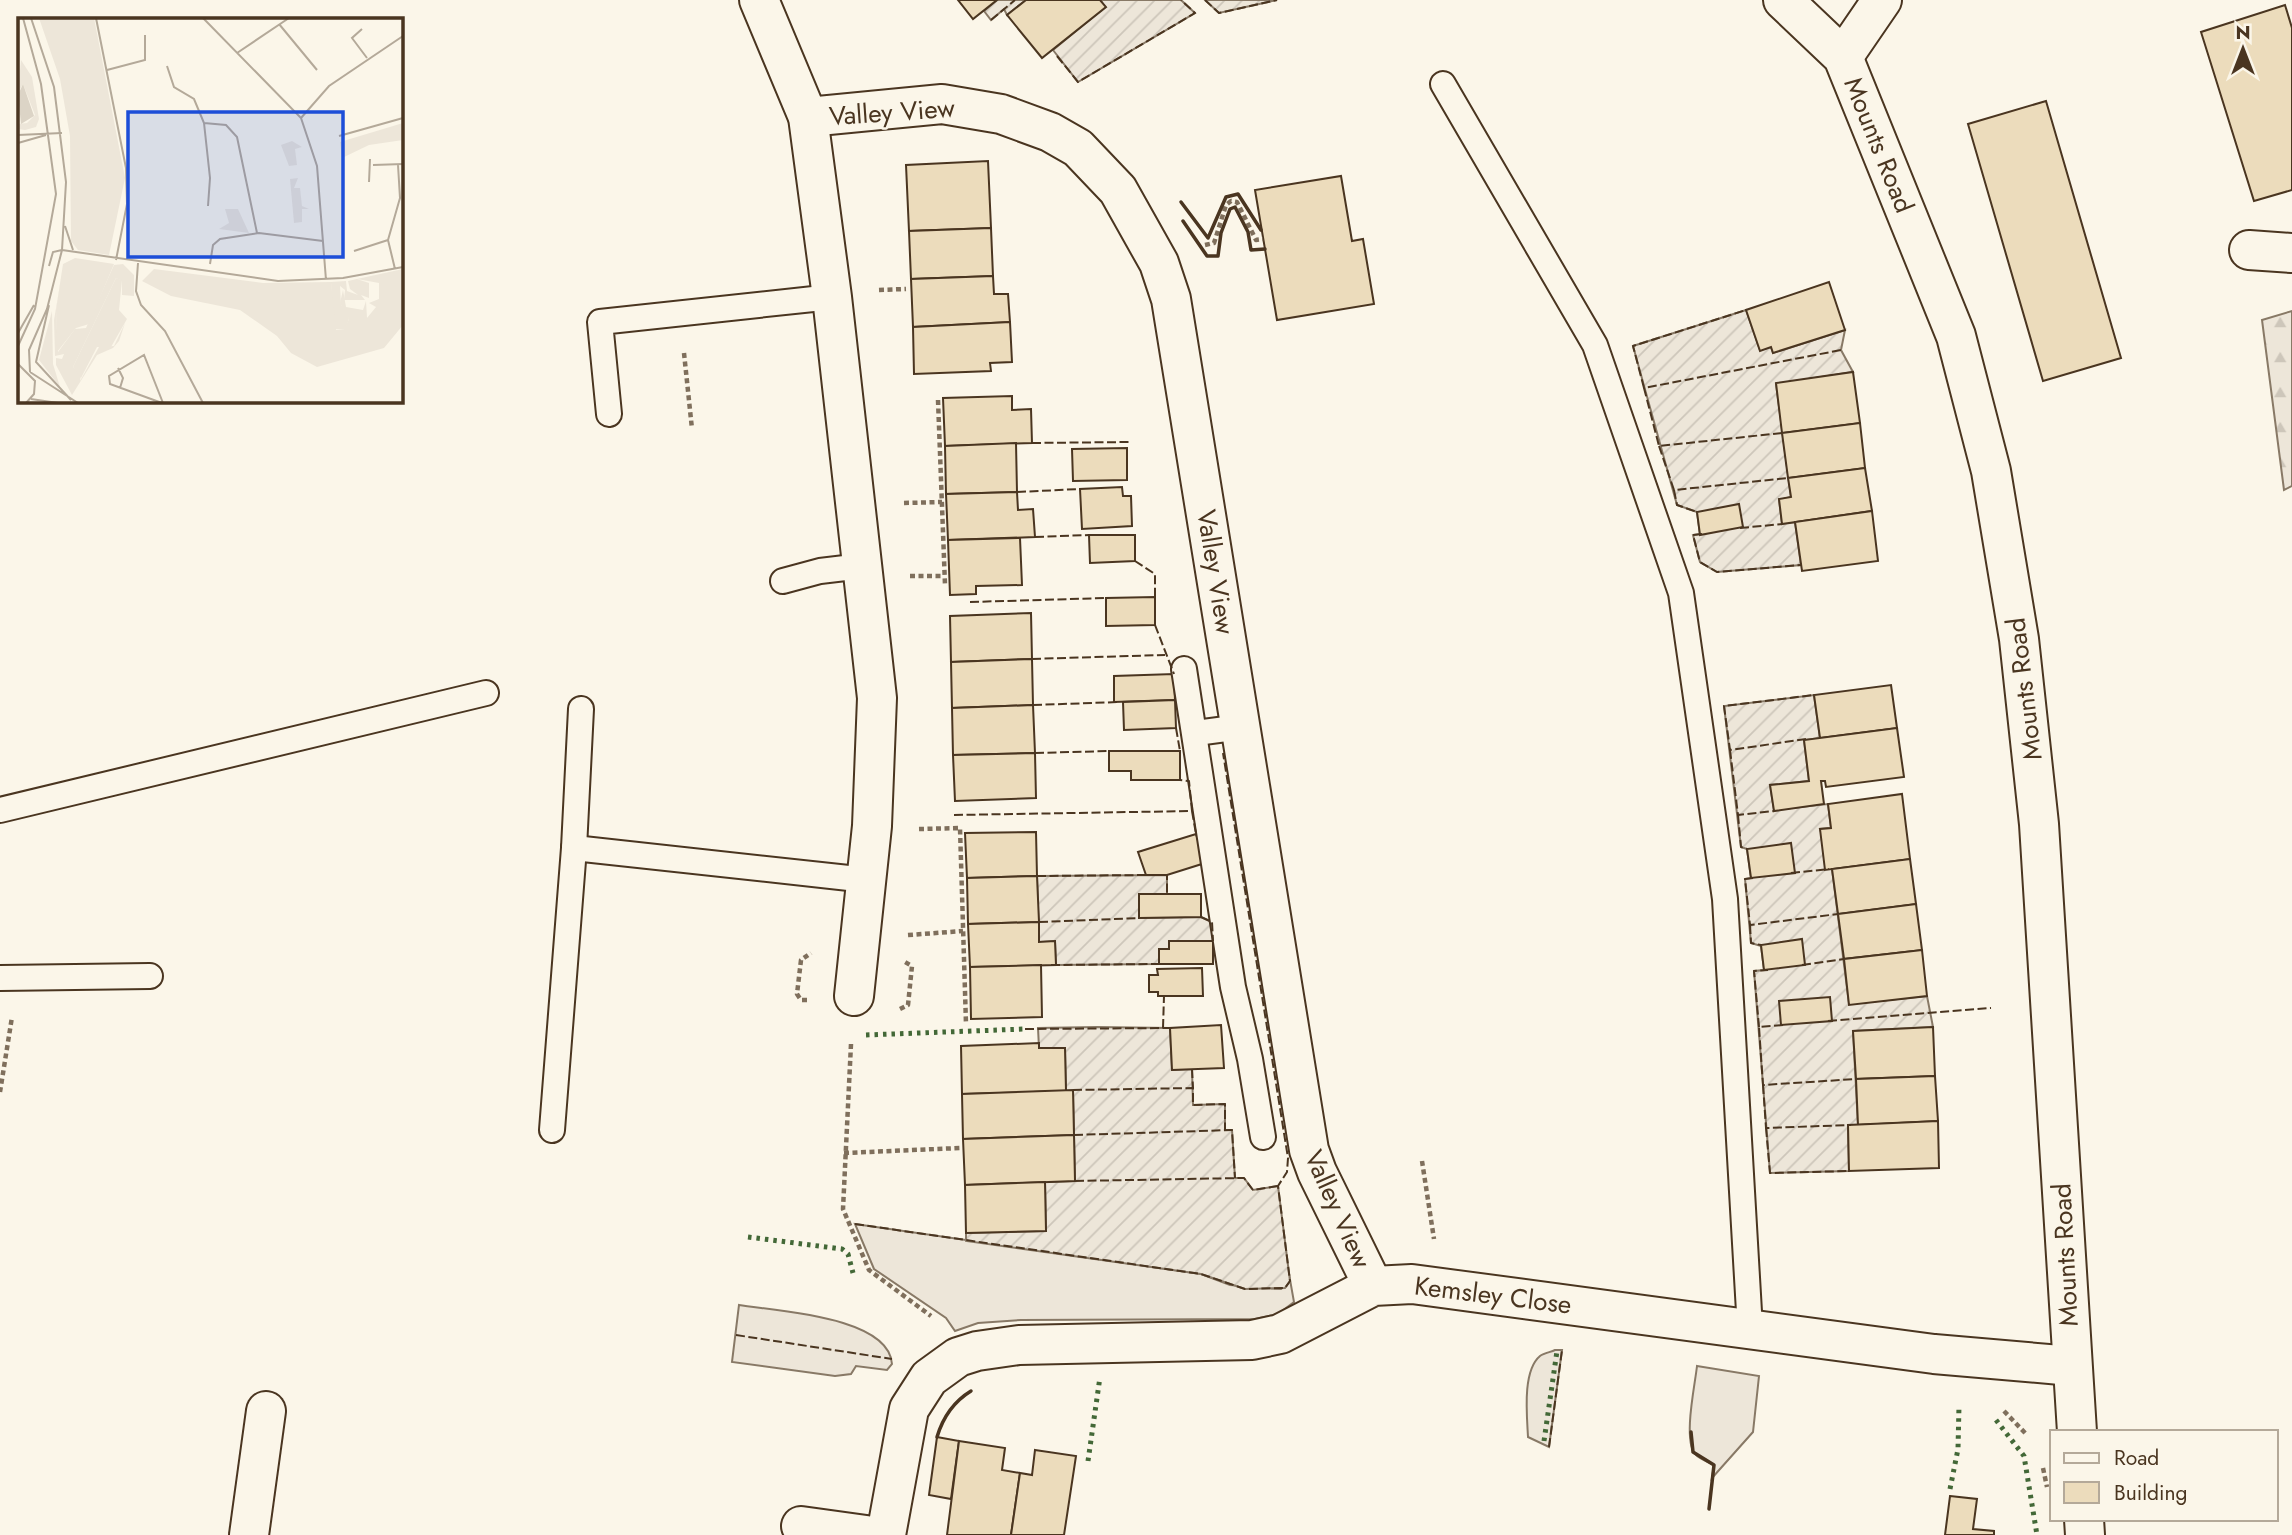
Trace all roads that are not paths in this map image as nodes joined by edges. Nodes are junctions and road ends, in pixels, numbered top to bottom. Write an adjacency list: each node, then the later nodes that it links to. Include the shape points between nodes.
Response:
1 (759, 0): 6 (street, Valley View)
2 (1783, 0): 4 (street, Mounts Road)
3 (1882, 0): 4 (street)
4 (1843, 57): 28 (street, Mounts Road, via 1956,336 2000,516 2039,824)
5 (1443, 83): 27 (lane, via 1595,345 1681,593 1725,899)
6 (808, 117): 9 (street, Valley View); 16 (street, Valley View, via 933,104 1001,114 1078,148 1118,190 1151,246 1168,287)
7 (2249, 250): 8 (street)
8 (2292, 253)
9 (832, 297): 10 (lane, via 600,322); 11 (street, Valley View)
10 (609, 414)
11 (862, 566): 12 (lane); 20 (street, Valley View, via 878,721)
12 (783, 581)
13 (1184, 669): 17 (lane)
14 (486, 693): 18 (lane)
15 (581, 709): 19 (lane)
16 (1241, 727): 17 (lane); 26 (street, Valley View, via 1309,1150)
17 (1196, 733): 25 (lane, via 1233,987)
18 (0, 810)
19 (574, 848): 20 (lane); 24 (lane)
20 (867, 880): 23 (street, Valley View)
21 (150, 976): 22 (lane)
22 (9, 978)
23 (854, 996)
24 (552, 1130)
25 (1263, 1137)
26 (1373, 1286): 27 (street, Kemsley Close, via 1412,1284); 34 (street, Kemsley Close, via 1269,1337 1018,1345 958,1357 929,1378 909,1409)
27 (1750, 1329): 28 (street, Kemsley Close, via 1934,1354)
28 (2072, 1366): 30 (street, Mounts Road)
29 (266, 1411): 32 (street)
30 (2077, 1430)
31 (800, 1526): 33 (street)
32 (249, 1535)
33 (866, 1535)
34 (886, 1535)

